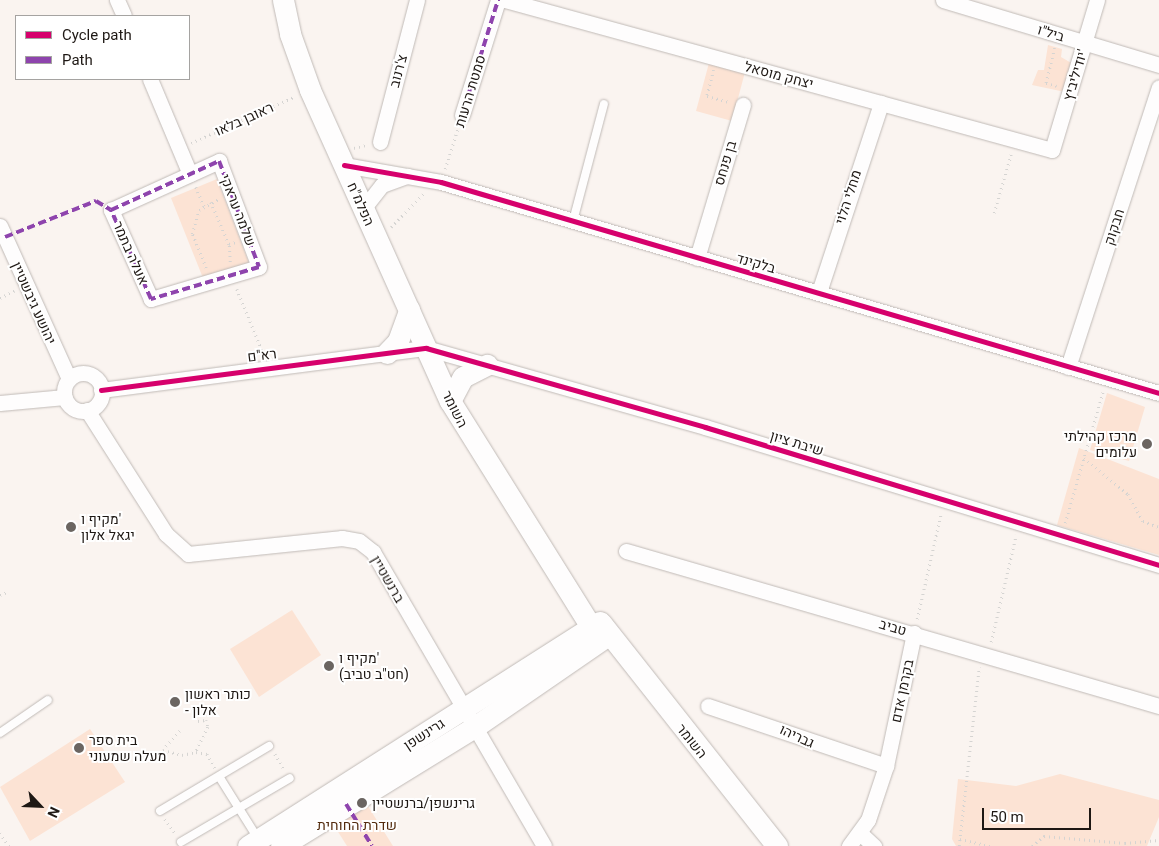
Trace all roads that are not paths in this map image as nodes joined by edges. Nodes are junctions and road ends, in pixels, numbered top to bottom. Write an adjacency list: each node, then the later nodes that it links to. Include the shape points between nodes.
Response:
1 (117, 0): 8 (street)
2 (283, 0): 19 (street, הפלמ"ח, via 310,90)
3 (417, 0): 17 (street, צ'רנוב)
4 (498, 0): 16 (street, סמטת הרעות)
5 (943, 0): 9 (street, ביל"ו)
6 (1097, 0): 9 (street, יודיליביץ')
7 (512, 1): 13 (street, יצחק מוסאל)
8 (124, 15)
9 (1084, 43): 10 (street, ביל"ו); 18 (street, יודיליביץ')
10 (1159, 65)
11 (150, 80): 20 (street)
12 (1159, 87): 32 (street, חבקוק)
13 (881, 103): 18 (street, יצחק מוסאל); 27 (street, מחלי הלוי)
14 (604, 104): 23 (lane)
15 (743, 105): 25 (street, בן פנחס)
16 (462, 115)
17 (380, 142)
18 (1052, 150)
19 (341, 158): 21 (street, בלקינד); 22 (street, הפלמ"ח)
20 (190, 174): 26 (street, שלמה עראקי, via 219,161 260,267); 26 (street, אעלה בתמר, via 112,210 151,298)
21 (409, 175): 22 (street, via 382,185); 23 (street, בלקינד)
22 (363, 209): 28 (street, הפלמ"ח)
23 (573, 221): 25 (street, בלקינד)
24 (0, 226): 33 (street, יהושע גיבשטיין)
25 (697, 258): 27 (street, בלקינד)
26 (232, 276)
27 (820, 292): 32 (street, בלקינד)
28 (409, 310): 29 (street, הפלמ"ח); 30 (street, via 398,340)
29 (426, 348): 30 (street, רא"ם); 31 (street, שיבת ציון); 37 (street, השומר)
30 (387, 353): 34 (street, רא"ם)
31 (487, 365): 37 (street, via 463,377); 41 (street, שיבת ציון)
32 (1068, 366): 35 (street, בלקינד)
33 (68, 379): 34 (street, via 80,373 92,375); 36 (street)
34 (101, 390): 39 (street, via 96,405)
35 (1159, 393)
36 (64, 398): 38 (street); 39 (street, via 76,409)
37 (450, 401): 42 (street, השומר, via 521,519)
38 (0, 404)
39 (87, 410): 47 (street, ברנשטיין, via 166,534 188,554 342,538 359,541 373,552)
40 (626, 551): 43 (street, טביב)
41 (1159, 565)
42 (599, 628): 47 (street, גרינשפן); 48 (street, גרינשפן); 61 (street, השומר)
43 (914, 633): 46 (street, טביב); 51 (street, בקרמן אדם)
44 (48, 700): 49 (lane)
45 (708, 706): 51 (street, גבריהו)
46 (1159, 706)
47 (462, 710): 48 (street, ברנשטיין); 58 (street, גרינשפן)
48 (473, 728): 59 (street, גרינשפן); 60 (street, ברנשטיין)
49 (0, 732)
50 (269, 746): 52 (lane)
51 (886, 766): 56 (street, בקרמן אדם)
52 (220, 778): 54 (lane); 55 (lane)
53 (290, 778): 54 (lane)
54 (239, 808): 57 (lane); 58 (lane)
55 (160, 811)
56 (861, 834): 62 (street, בקרמן אדם); 63 (street)
57 (181, 842)
58 (253, 843)
59 (281, 846)
60 (544, 846)
61 (777, 846)
62 (849, 846)
63 (874, 846)

